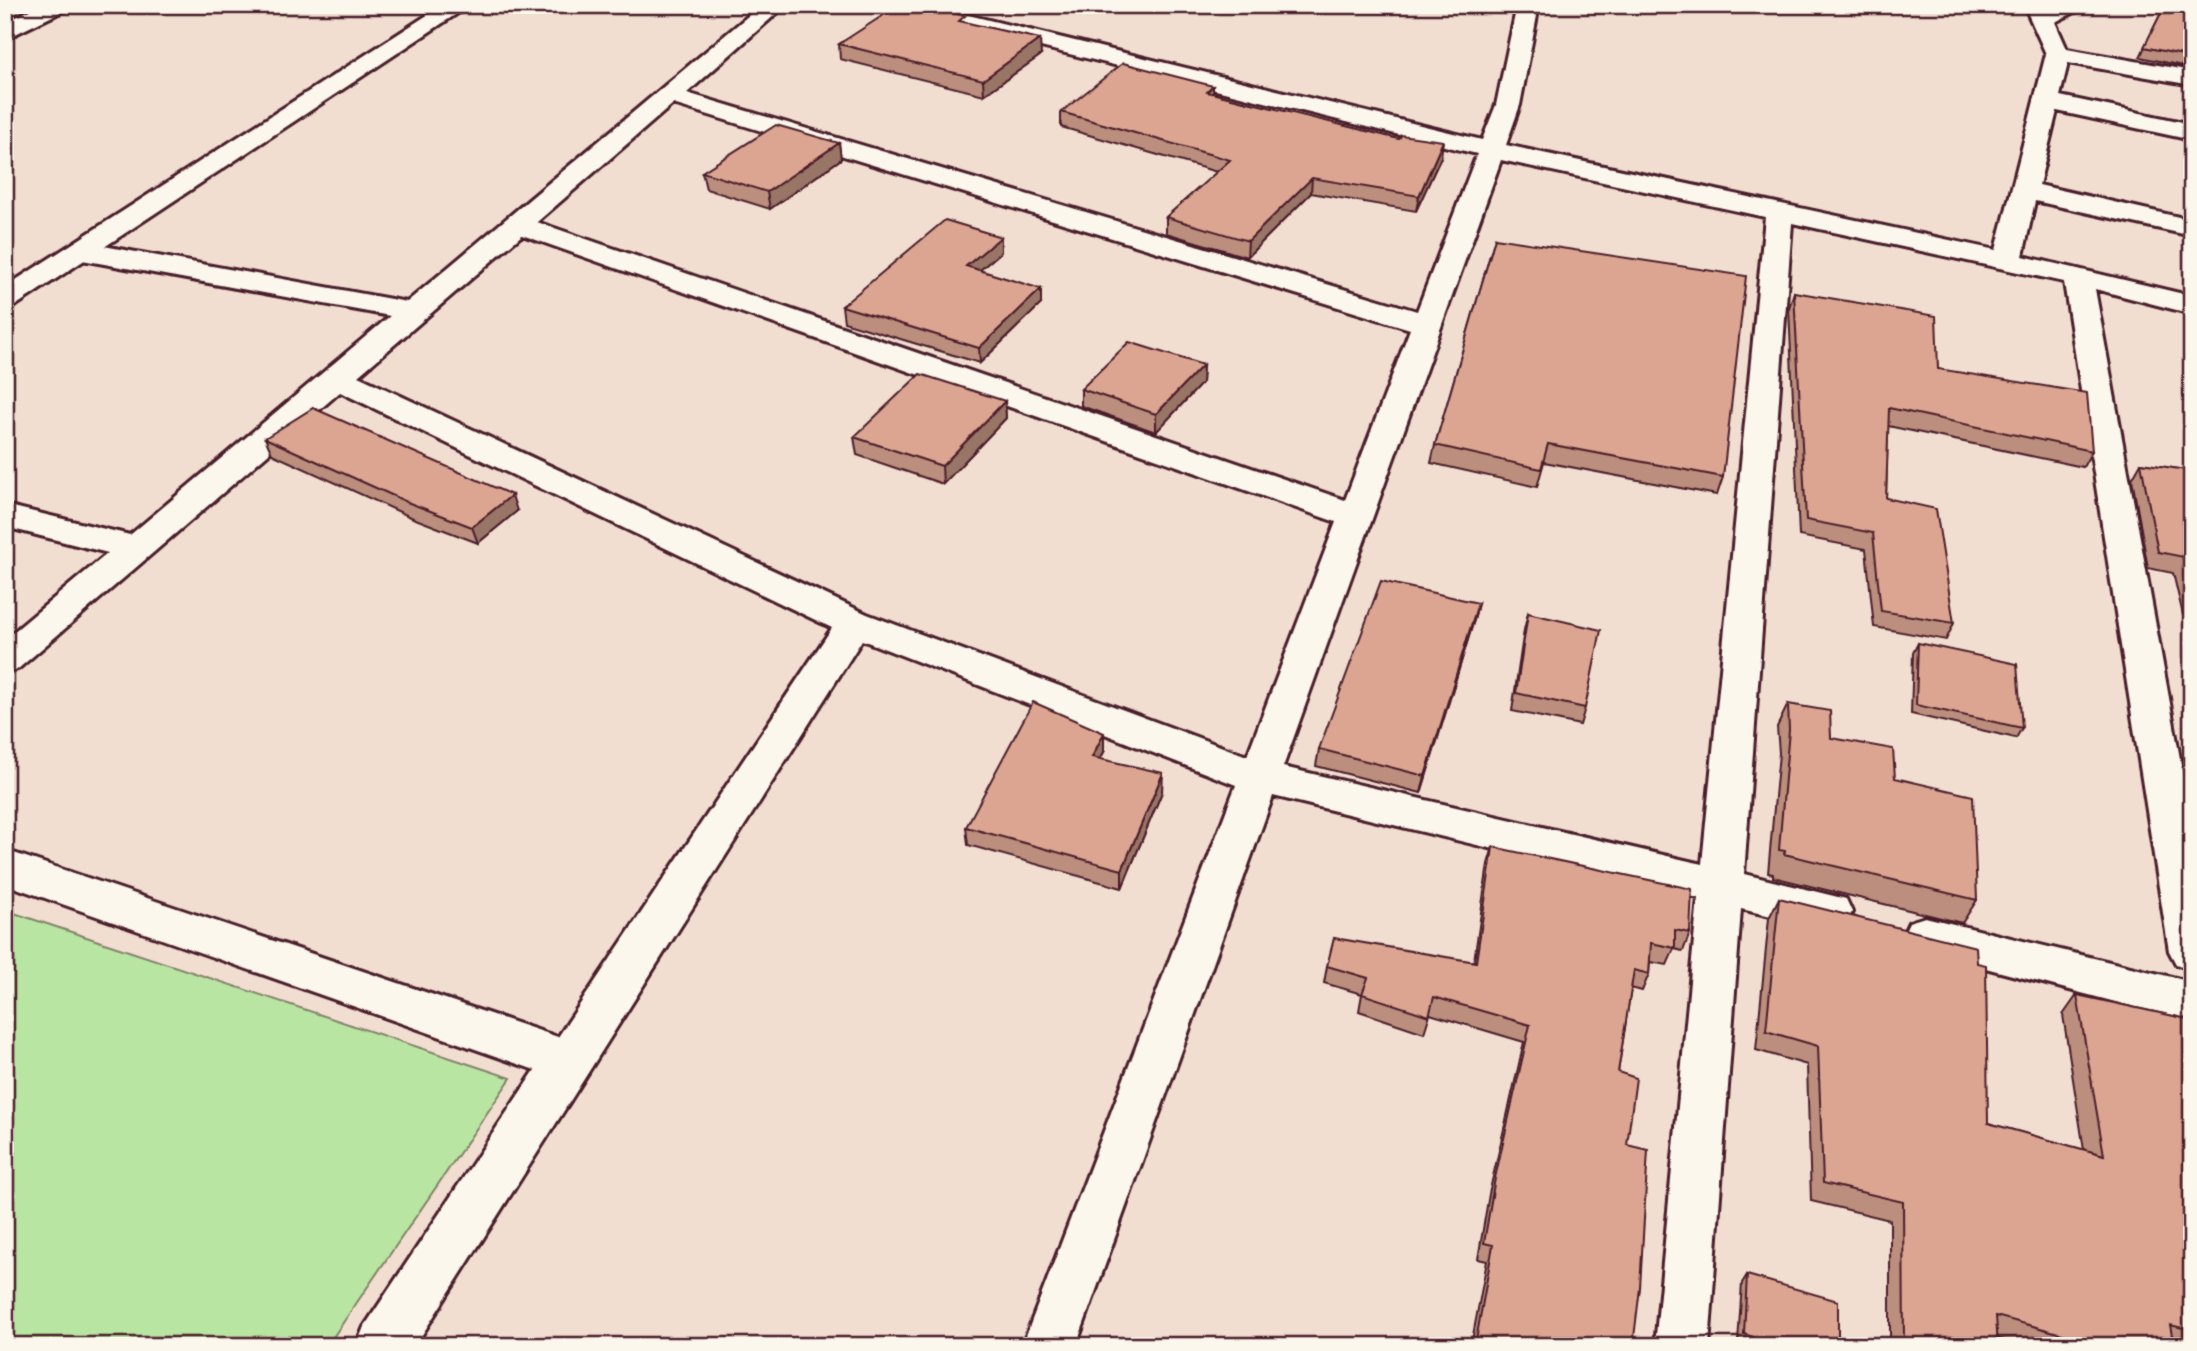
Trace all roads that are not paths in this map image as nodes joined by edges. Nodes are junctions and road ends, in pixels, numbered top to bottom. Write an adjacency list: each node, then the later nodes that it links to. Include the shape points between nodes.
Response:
1 (57, 5): 8 (street)
2 (459, 5): 19 (street)
3 (775, 5): 11 (street)
4 (898, 5): 14 (street)
5 (2071, 5): 7 (street)
6 (1522, 6): 14 (street, via 1508,105)
7 (2038, 13): 9 (street)
8 (5, 32)
9 (2058, 54): 10 (street); 12 (street)
10 (2192, 78)
11 (669, 95): 17 (street); 25 (street)
12 (2046, 101): 13 (street); 15 (street)
13 (2192, 132)
14 (1491, 150): 16 (street); 25 (street)
15 (2024, 190): 18 (street); 20 (street)
16 (1779, 212): 20 (street); 34 (street)
17 (517, 224): 24 (street); 28 (street)
18 (2192, 228)
19 (82, 251): 22 (street); 24 (street)
20 (2007, 261): 21 (street)
21 (2078, 276): 23 (street); 35 (street)
22 (5, 300)
23 (2192, 305)
24 (414, 312): 26 (street)
25 (1427, 324): 28 (street)
26 (337, 378): 29 (street); 30 (street)
27 (5, 516): 29 (street)
28 (1356, 516): 32 (street)
29 (137, 548): 31 (street)
30 (854, 623): 32 (street); 37 (street)
31 (5, 660)
32 (1259, 777): 34 (street); 39 (street)
33 (5, 867): 37 (street)
34 (1721, 885): 36 (street); 40 (street)
35 (2192, 951)
36 (2192, 1002)
37 (568, 1061): 38 (street)
38 (383, 1346)
39 (1049, 1346)
40 (1682, 1346)

